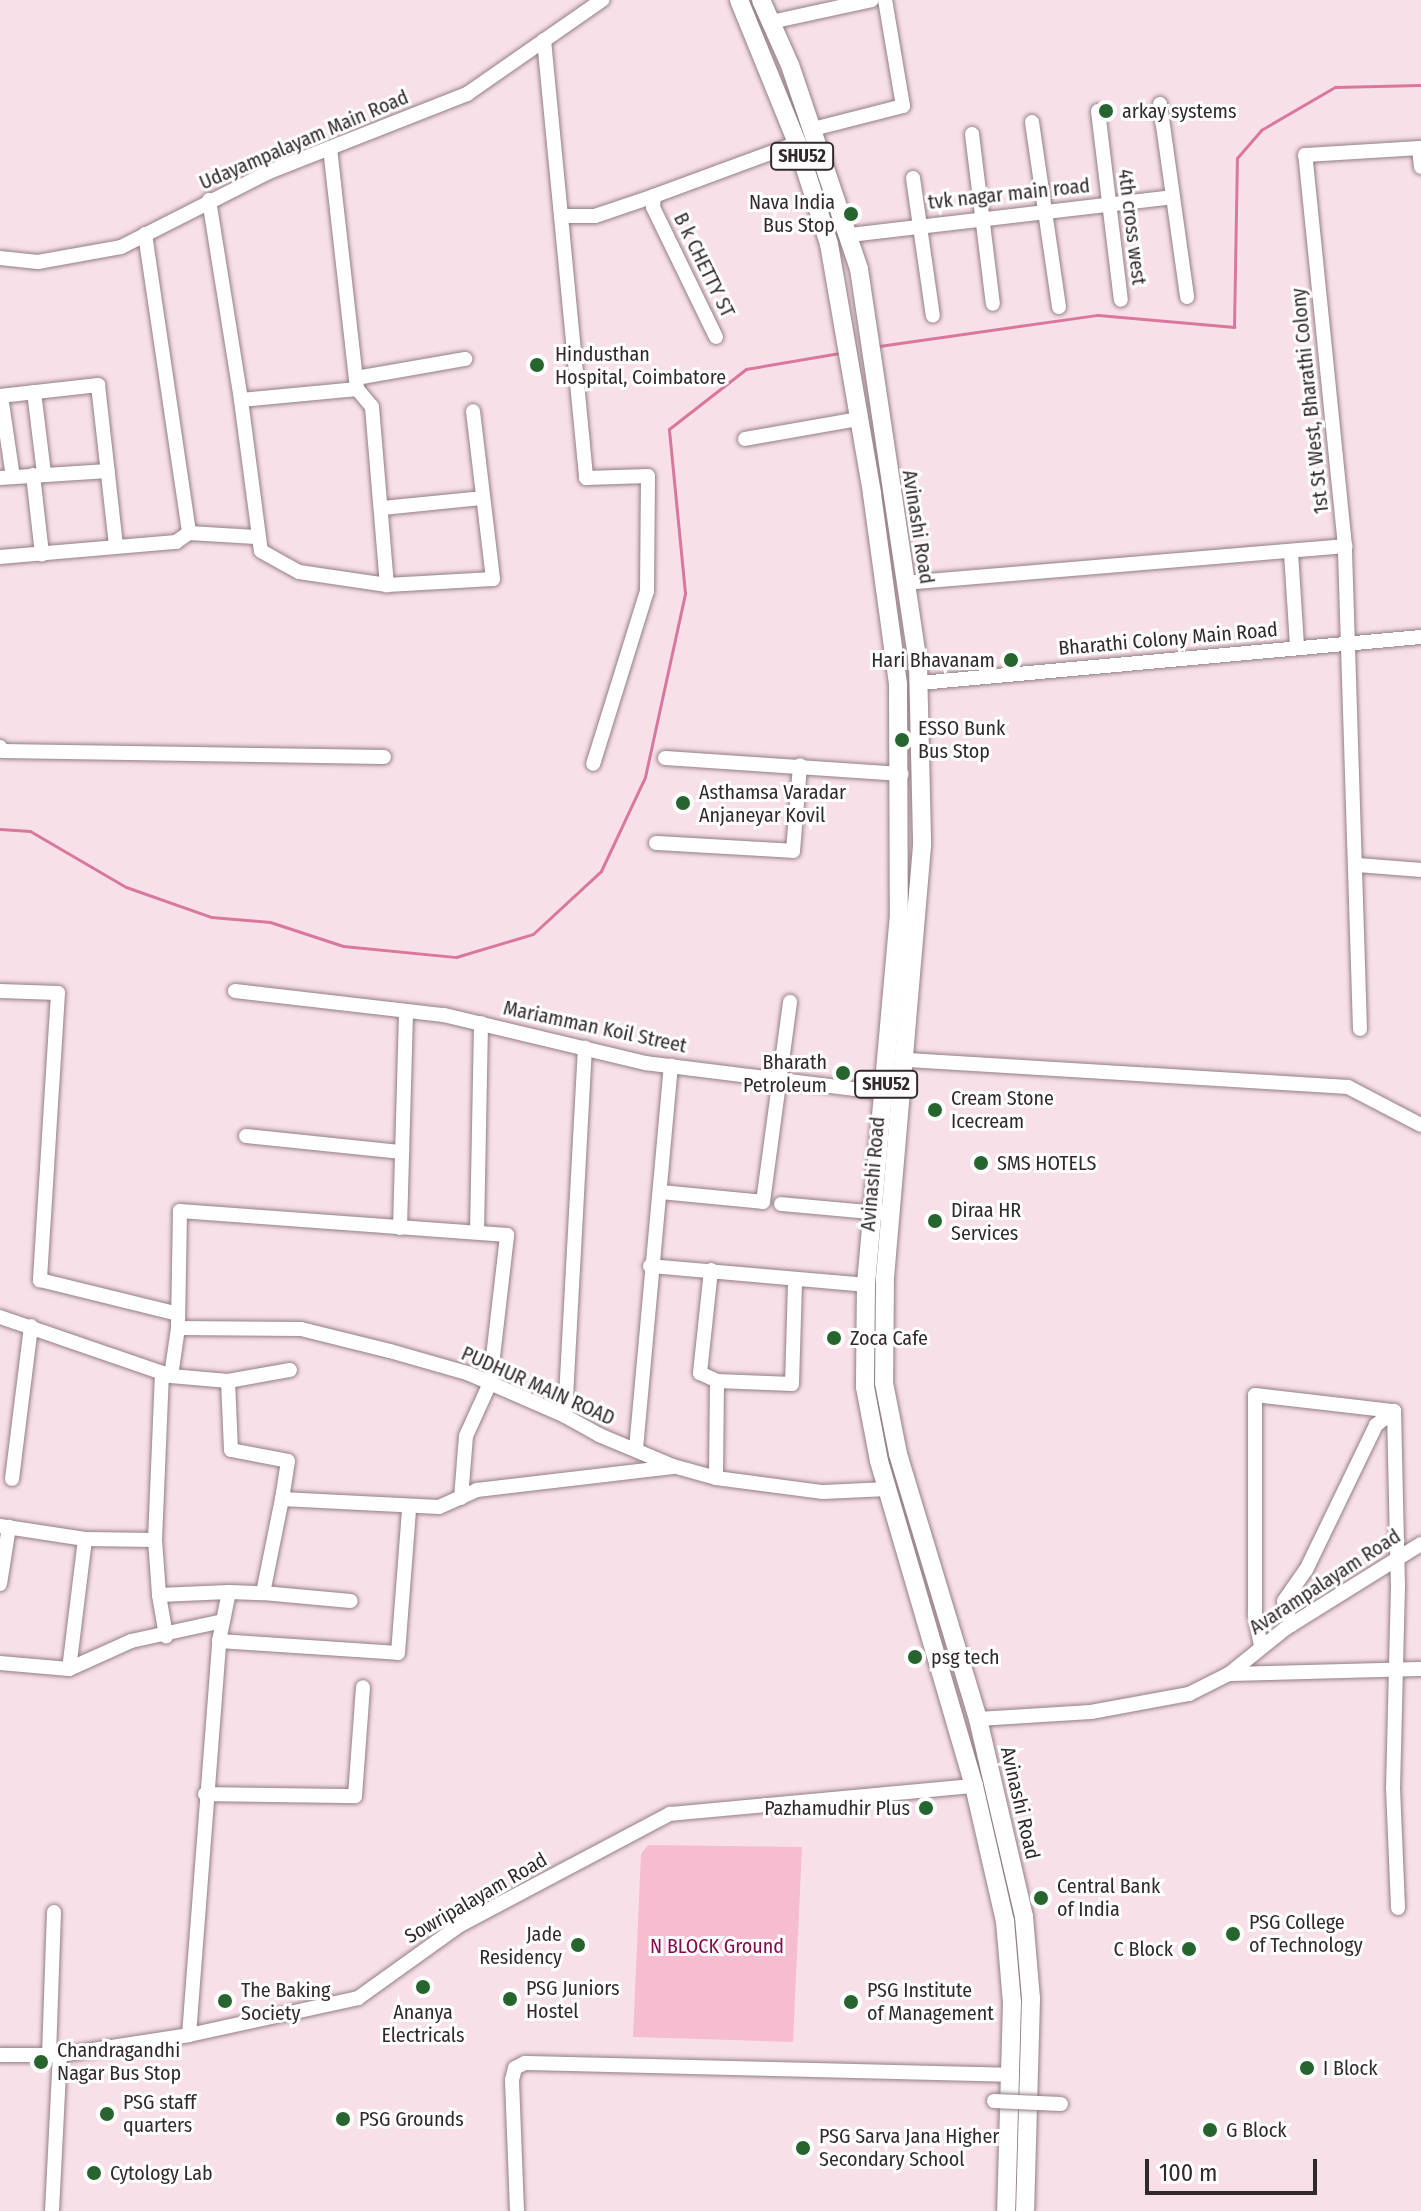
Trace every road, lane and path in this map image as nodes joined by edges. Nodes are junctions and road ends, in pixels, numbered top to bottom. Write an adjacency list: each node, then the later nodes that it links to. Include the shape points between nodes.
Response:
1 (602, 0): 7 (street, Udayampalayam Main Road)
2 (739, 0): 13 (main road, Avinashi Road / SHU52)
3 (761, 0): 6 (main road, Avinashi Road / SHU52)
4 (872, 0): 6 (street)
5 (885, 0): 11 (street, via 903,106)
6 (771, 22): 11 (main road, Avinashi Road / SHU52)
7 (544, 40): 14 (street, Udayampalayam Main Road, via 467,94); 23 (street)
8 (1160, 104): 19 (street)
9 (1098, 111): 21 (street, 4th cross west)
10 (1032, 122): 22 (street)
11 (813, 129): 27 (main road, Avinashi Road / SHU52)
12 (972, 134): 24 (street)
13 (797, 143): 18 (street, B k CHETTY ST); 41 (main road, Avinashi Road / SHU52, via 829,244)
14 (330, 148): 20 (street, Udayampalayam Main Road); 36 (street)
15 (1420, 148): 16 (street); 51 (street, 1st St West, Bharathi Colony, via 1305,155)
16 (1421, 167)
17 (913, 178): 25 (street)
18 (654, 196): 23 (street, via 595,216); 34 (street, B k CHETTY ST, via 653,207)
19 (1172, 197): 21 (street, tvk nagar main road); 29 (street)
20 (209, 200): 26 (street, Udayampalayam Main Road); 39 (street)
21 (1107, 204): 22 (street, tvk nagar main road); 30 (street, 4th cross west)
22 (1045, 212): 24 (street, tvk nagar main road); 32 (street)
23 (561, 216): 64 (street, via 586,478 648,476 647,591)
24 (985, 220): 25 (street, tvk nagar main road); 31 (street)
25 (918, 223): 27 (street, tvk nagar main road); 33 (street)
26 (145, 234): 28 (street, Udayampalayam Main Road, via 121,247 38,262); 48 (street)
27 (850, 235): 55 (main road, Avinashi Road / SHU52)
28 (0, 258)
29 (1187, 297)
30 (1121, 300)
31 (993, 304)
32 (1059, 307)
33 (933, 316)
34 (716, 337)
35 (465, 359): 36 (street)
36 (356, 383): 39 (street); 47 (street, via 372,407)
37 (34, 392): 38 (street); 43 (street, via 98,385); 44 (street)
38 (0, 396): 45 (street)
39 (241, 400): 49 (street)
40 (473, 411): 46 (street)
41 (859, 419): 42 (street); 66 (main road, Avinashi Road / SHU52, via 898,684)
42 (745, 439)
43 (108, 471): 44 (street); 50 (street)
44 (39, 474): 45 (street); 53 (street)
45 (6, 477)
46 (482, 498): 47 (street); 56 (street, via 493,579)
47 (382, 508): 56 (street)
48 (189, 533): 49 (street); 50 (street, via 176,542)
49 (256, 537): 56 (street, via 261,551 299,572)
50 (116, 546): 53 (street)
51 (1345, 546): 52 (street); 58 (street, 1st St West, Bharathi Colony)
52 (1291, 553): 55 (street); 59 (street)
53 (42, 554): 54 (street)
54 (0, 557)
55 (905, 583): 60 (main road, Avinashi Road / SHU52)
56 (387, 585)
57 (1421, 637): 58 (street, Bharathi Colony Main Road)
58 (1348, 644): 59 (street, Bharathi Colony Main Road); 68 (street, 1st St West, Bharathi Colony)
59 (1297, 647): 60 (street, Bharathi Colony Main Road)
60 (920, 683): 77 (main road, Avinashi Road / SHU52, via 922,846)
61 (0, 747): 62 (street)
62 (384, 757)
63 (665, 758): 65 (street)
64 (593, 764)
65 (800, 765): 66 (street); 67 (street, via 793,851)
66 (901, 774): 80 (main road, Avinashi Road / SHU52, via 899,914)
67 (656, 843)
68 (1358, 865): 69 (street); 75 (street, 1st St West, Bharathi Colony)
69 (1421, 870)
70 (0, 991): 95 (street, PUDHUR MAIN ROAD, via 58,993 40,1280)
71 (235, 991): 73 (street, Mariamman Koil Street)
72 (790, 1002): 79 (street)
73 (406, 1013): 74 (street, Mariamman Koil Street); 83 (street)
74 (481, 1023): 76 (street, Mariamman Koil Street); 88 (street)
75 (1360, 1029)
76 (585, 1048): 78 (street, Mariamman Koil Street); 103 (street)
77 (908, 1060): 81 (street, via 1348,1087); 86 (main road, Avinashi Road / SHU52)
78 (671, 1066): 79 (street, Mariamman Koil Street); 84 (street)
79 (779, 1079): 80 (street, Mariamman Koil Street); 84 (street, via 763,1202)
80 (885, 1093): 86 (main road, Avinashi Road / SHU52)
81 (1421, 1125)
82 (246, 1136): 83 (street)
83 (402, 1152): 87 (street)
84 (660, 1192): 90 (street)
85 (781, 1204): 86 (street)
86 (882, 1212): 89 (main road, Avinashi Road / SHU52)
87 (400, 1228): 88 (street); 95 (street, via 180,1211)
88 (477, 1232): 101 (street, via 507,1235)
89 (878, 1257): 93 (main road, Avinashi Road / SHU52); 106 (main road, Avinashi Road / SHU52, via 884,1383)
90 (650, 1266): 91 (street); 104 (street)
91 (711, 1270): 92 (street); 100 (street, via 700,1373)
92 (795, 1280): 93 (street); 100 (street, via 792,1384)
93 (866, 1285): 109 (main road, Avinashi Road / SHU52, via 865,1387)
94 (0, 1317): 96 (street)
95 (178, 1321): 98 (street); 101 (street, PUDHUR MAIN ROAD, via 301,1329)
96 (31, 1326): 98 (street); 108 (street)
97 (290, 1370): 99 (street)
98 (166, 1375): 99 (street); 115 (street)
99 (228, 1381): 111 (street, via 231,1450 288,1461)
100 (717, 1381): 107 (street)
101 (490, 1383): 103 (street, PUDHUR MAIN ROAD); 110 (street, via 466,1436)
102 (1394, 1411): 118 (street); 125 (street, via 1376,1425 1306,1570 1284,1601); 128 (street, via 1255,1395 1255,1614)
103 (565, 1416): 104 (street, PUDHUR MAIN ROAD)
104 (636, 1449): 105 (street, PUDHUR MAIN ROAD)
105 (673, 1466): 107 (street, PUDHUR MAIN ROAD); 110 (street, via 477,1490)
106 (904, 1476): 109 (street, PUDHUR MAIN ROAD); 135 (main road, Avinashi Road / SHU52)
107 (716, 1478): 109 (street, PUDHUR MAIN ROAD, via 823,1492)
108 (12, 1479)
109 (887, 1486): 136 (main road, Avinashi Road / SHU52)
110 (461, 1498): 112 (street, via 439,1507)
111 (282, 1499): 112 (street); 121 (street)
112 (409, 1509): 127 (street, via 398,1653)
113 (5, 1527): 114 (street); 119 (street)
114 (85, 1539): 115 (street); 130 (street)
115 (155, 1540): 122 (street)
116 (1421, 1544): 118 (street, Avarampalayam Road)
117 (1421, 1558): 118 (street)
118 (1396, 1563): 125 (street, Avarampalayam Road); 131 (street)
119 (0, 1584)
120 (229, 1592): 121 (street); 122 (street); 124 (street)
121 (263, 1593): 123 (street)
122 (159, 1595): 126 (street)
123 (351, 1601)
124 (223, 1621): 126 (street); 127 (street)
125 (1291, 1625): 128 (street, Avarampalayam Road)
126 (166, 1636): 130 (street, via 131,1641)
127 (219, 1641): 137 (street)
128 (1261, 1646): 133 (street, Avarampalayam Road)
129 (0, 1663): 130 (street)
130 (69, 1669)
131 (1393, 1669): 132 (street); 133 (street); 138 (street)
132 (1421, 1669)
133 (1229, 1674): 135 (street, Avarampalayam Road, via 1189,1694 1091,1712)
134 (363, 1687): 137 (street, via 355,1796)
135 (978, 1719): 149 (main road, Avinashi Road / SHU52, via 1024,1917 1031,1999)
136 (974, 1786): 140 (street, Sowripalayam Road, via 670,1814 460,1925 358,1998); 143 (main road, SHU52, via 1005,1921)
137 (205, 1794): 140 (street)
138 (1398, 1908)
139 (54, 1912): 142 (street)
140 (189, 2035): 142 (street, Sowripalayam Road)
141 (0, 2055): 142 (street, Sowripalayam Road)
142 (54, 2055): 146 (street)
143 (1011, 2075): 147 (street, via 525,2063 515,2068 512,2080); 148 (main road, SHU52)
144 (994, 2101): 145 (street, bridge)
145 (1061, 2104)
146 (52, 2211)
147 (517, 2211)
148 (1006, 2211)
149 (1025, 2211)

